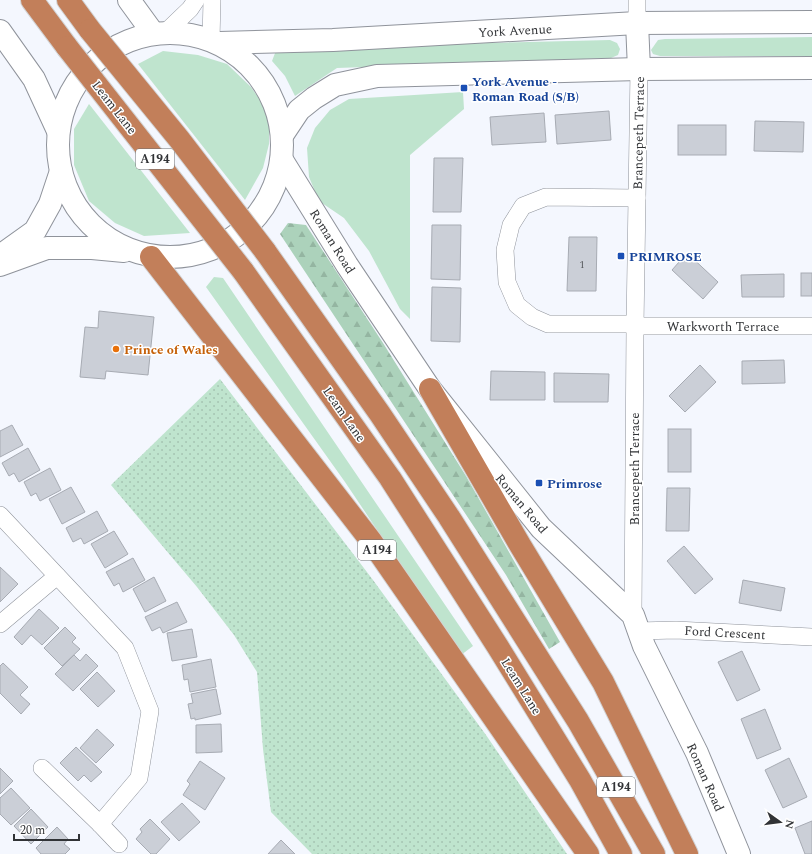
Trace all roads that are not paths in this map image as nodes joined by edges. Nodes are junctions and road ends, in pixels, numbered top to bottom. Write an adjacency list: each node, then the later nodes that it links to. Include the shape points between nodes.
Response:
1 (32, 0): 34 (highway, Leam Lane / A194, bridge, via 243,271 390,478 568,760)
2 (68, 0): 35 (highway, A194, bridge, via 265,251 380,414 449,517 578,721)
3 (128, 0): 10 (main road)
4 (196, 0): 10 (street)
5 (212, 0): 11 (street)
6 (637, 0): 8 (street)
7 (812, 22): 8 (main road, York Avenue)
8 (637, 24): 11 (main road, York Avenue, via 333,40); 12 (main road)
9 (0, 31): 14 (main road, via 34,79)
10 (160, 33): 11 (main road, via 196,35); 14 (main road, via 137,37 106,52 82,75 66,102)
11 (215, 41): 15 (main road, via 243,58 258,74 270,93 278,113)
12 (639, 68): 13 (main road); 15 (main road, via 377,76 330,88 299,110); 18 (street, Brancepeth Terrace)
13 (812, 68)
14 (58, 131): 17 (main road, via 58,158)
15 (282, 134): 16 (main road)
16 (282, 160): 19 (main road, via 276,185 259,214 236,237 209,251 180,258); 24 (main road, Roman Road, via 347,265)
17 (61, 171): 19 (main road, via 64,184 76,208 94,228 115,244); 20 (main road, via 50,204 35,231)
18 (637, 198): 22 (street, Brancepeth Terrace); 22 (street, Brancepeth Terrace, via 546,197 523,206 511,225 505,250 507,282 517,305 532,317 548,324)
19 (142, 254): 21 (main road, via 92,248 47,248); 33 (highway, A194, via 371,541)
20 (0, 256)
21 (0, 265)
22 (635, 325): 23 (street, Warkworth Terrace); 27 (street, Brancepeth Terrace)
23 (812, 326)
24 (430, 389): 27 (main road, Roman Road, via 541,528); 36 (highway, A194, via 603,682)
25 (0, 515): 26 (street)
26 (57, 576): 28 (street); 31 (street, via 125,648 150,711 139,778)
27 (636, 623): 29 (street, Ford Crescent, via 676,630); 37 (main road, Roman Road, via 644,646 697,753)
28 (0, 624)
29 (812, 637)
30 (42, 768): 31 (street)
31 (100, 824): 32 (street)
32 (119, 844)
33 (588, 854)
34 (621, 854)
35 (654, 854)
36 (686, 854)
37 (739, 854)

